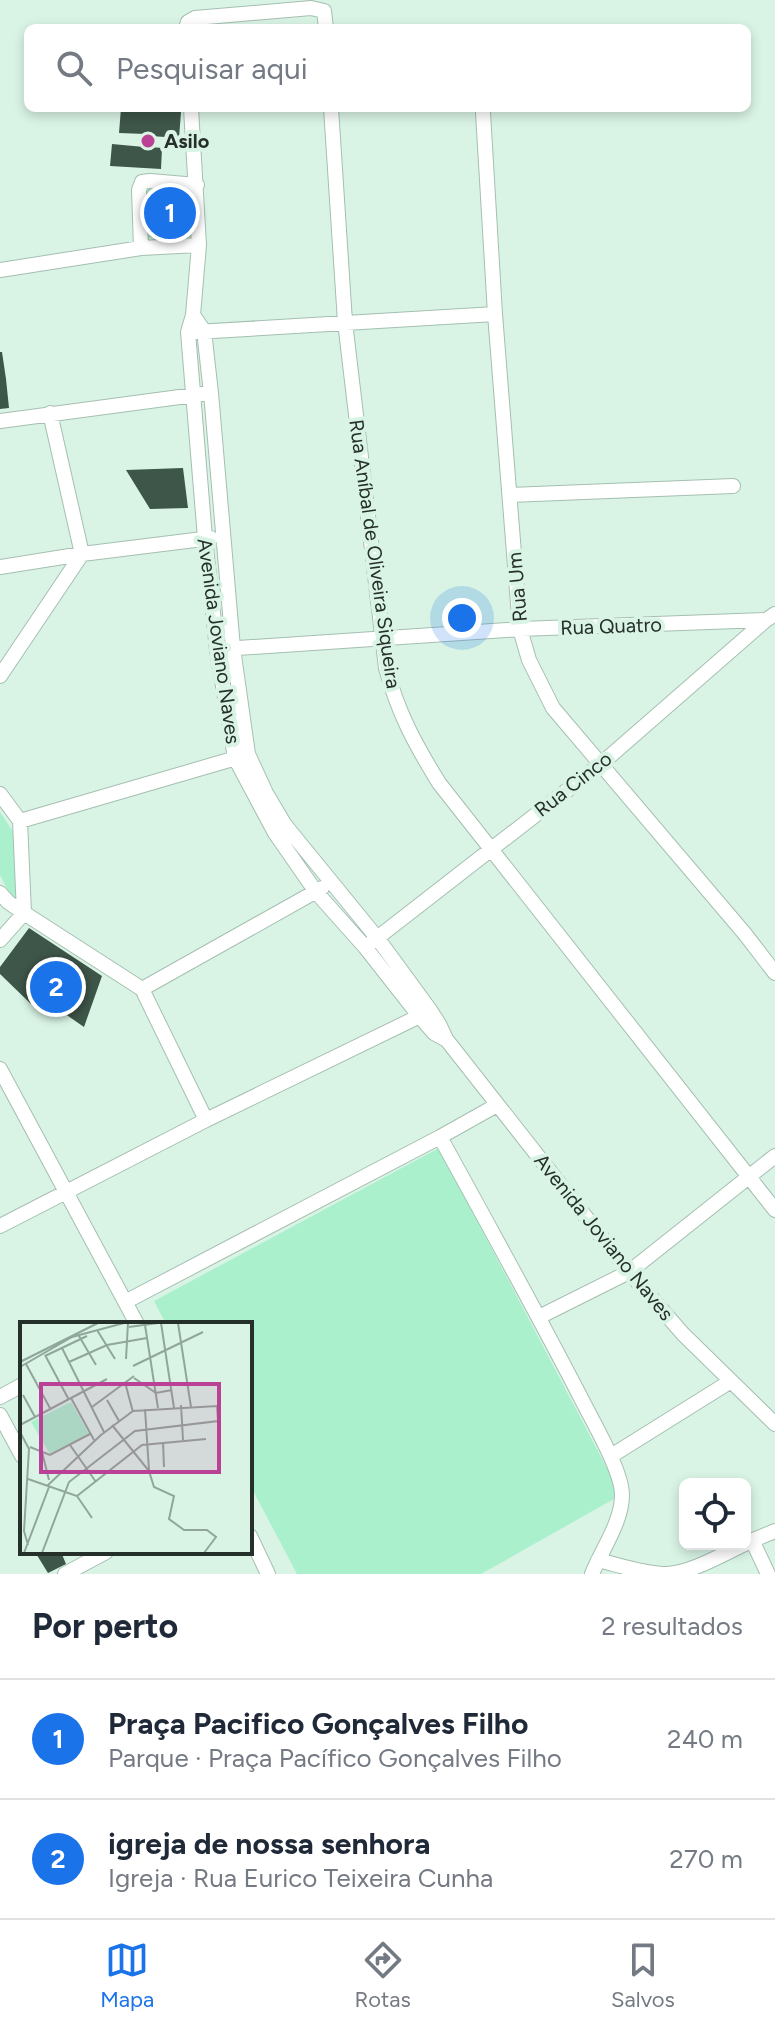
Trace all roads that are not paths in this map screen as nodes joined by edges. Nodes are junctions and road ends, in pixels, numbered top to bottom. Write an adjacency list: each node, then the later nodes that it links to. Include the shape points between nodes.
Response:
1 (188, 24): 2 (street, via 195,18 311,8 324,11)
2 (326, 24)
3 (191, 112): 6 (street, Avenida Joviano Naves)
4 (331, 112): 11 (street, Rua Aníbal de Oliveira Siqueira)
5 (483, 113): 10 (street, Rua Um)
6 (197, 185): 7 (street, Avenida Joviano Naves); 8 (street, via 142,182)
7 (199, 245): 8 (street); 12 (street, Avenida Joviano Naves)
8 (141, 248): 9 (street)
9 (0, 270)
10 (495, 314): 11 (street); 18 (street, Rua Um)
11 (345, 322): 12 (street); 25 (street, Rua Aníbal de Oliveira Siqueira)
12 (196, 332): 13 (street, Avenida Joviano Naves); 14 (street, Avenida Joviano Naves)
13 (211, 393): 14 (street); 19 (street, Avenida Joviano Naves)
14 (193, 394): 15 (street); 20 (street, Avenida Joviano Naves)
15 (50, 413): 16 (street); 21 (street)
16 (0, 421)
17 (733, 486): 18 (street)
18 (510, 495): 24 (street, Rua Um)
19 (224, 537): 20 (street); 26 (street, Avenida Joviano Naves)
20 (205, 538): 21 (street); 26 (street, Avenida Joviano Naves)
21 (82, 554): 22 (street); 27 (street)
22 (0, 567)
23 (770, 617): 24 (street, Rua Quatro); 29 (street, Rua Cinco)
24 (520, 629): 25 (street, Rua Quatro); 29 (street, Rua Um, via 553,708)
25 (382, 638): 26 (street, Rua Quatro); 32 (street, Rua Aníbal de Oliveira Siqueira, via 394,698 413,741)
26 (225, 649): 28 (street, Avenida Joviano Naves)
27 (0, 676)
28 (242, 756): 31 (street); 33 (street, Avenida Joviano Naves, via 285,825); 34 (street, Avenida Joviano Naves, via 275,833)
29 (601, 764): 32 (street, Rua Cinco); 39 (street, Rua Um)
30 (0, 794): 31 (street)
31 (20, 821): 36 (street)
32 (490, 849): 38 (street, Rua Cinco); 47 (street, Rua Aníbal de Oliveira Siqueira)
33 (332, 881): 34 (street); 38 (street, Avenida Joviano Naves)
34 (316, 892): 38 (street, Avenida Joviano Naves); 40 (street)
35 (0, 893): 36 (street)
36 (24, 913): 37 (street); 40 (street)
37 (0, 940)
38 (371, 943): 41 (street, Avenida Joviano Naves)
39 (775, 973)
40 (142, 989): 44 (street)
41 (425, 1014): 43 (street, Avenida Joviano Naves, via 434,1033 446,1039); 44 (street)
42 (0, 1069): 48 (street)
43 (497, 1105): 45 (street); 51 (street, Avenida Joviano Naves)
44 (206, 1120): 48 (street)
45 (440, 1137): 52 (street); 53 (street)
46 (775, 1156): 47 (street)
47 (749, 1177): 49 (street, Rua Aníbal de Oliveira Siqueira); 51 (street)
48 (67, 1193): 50 (street); 52 (street)
49 (775, 1210)
50 (0, 1226)
51 (629, 1272): 53 (street); 55 (street, Avenida Joviano Naves)
52 (125, 1302): 54 (street)
53 (539, 1317): 61 (street)
54 (136, 1322)
55 (731, 1381): 59 (street, Avenida Joviano Naves); 61 (street)
56 (20, 1386): 57 (street)
57 (0, 1397)
58 (0, 1415): 60 (street)
59 (775, 1424)
60 (20, 1452)
61 (611, 1456): 69 (street, via 622,1497)
62 (775, 1531): 64 (street)
63 (252, 1540): 71 (street)
64 (751, 1541)
65 (751, 1549): 72 (street)
66 (732, 1550): 69 (street, via 668,1574)
67 (98, 1554): 68 (street)
68 (78, 1559): 70 (street)
69 (595, 1567)
70 (65, 1574)
71 (268, 1574)
72 (768, 1574)

